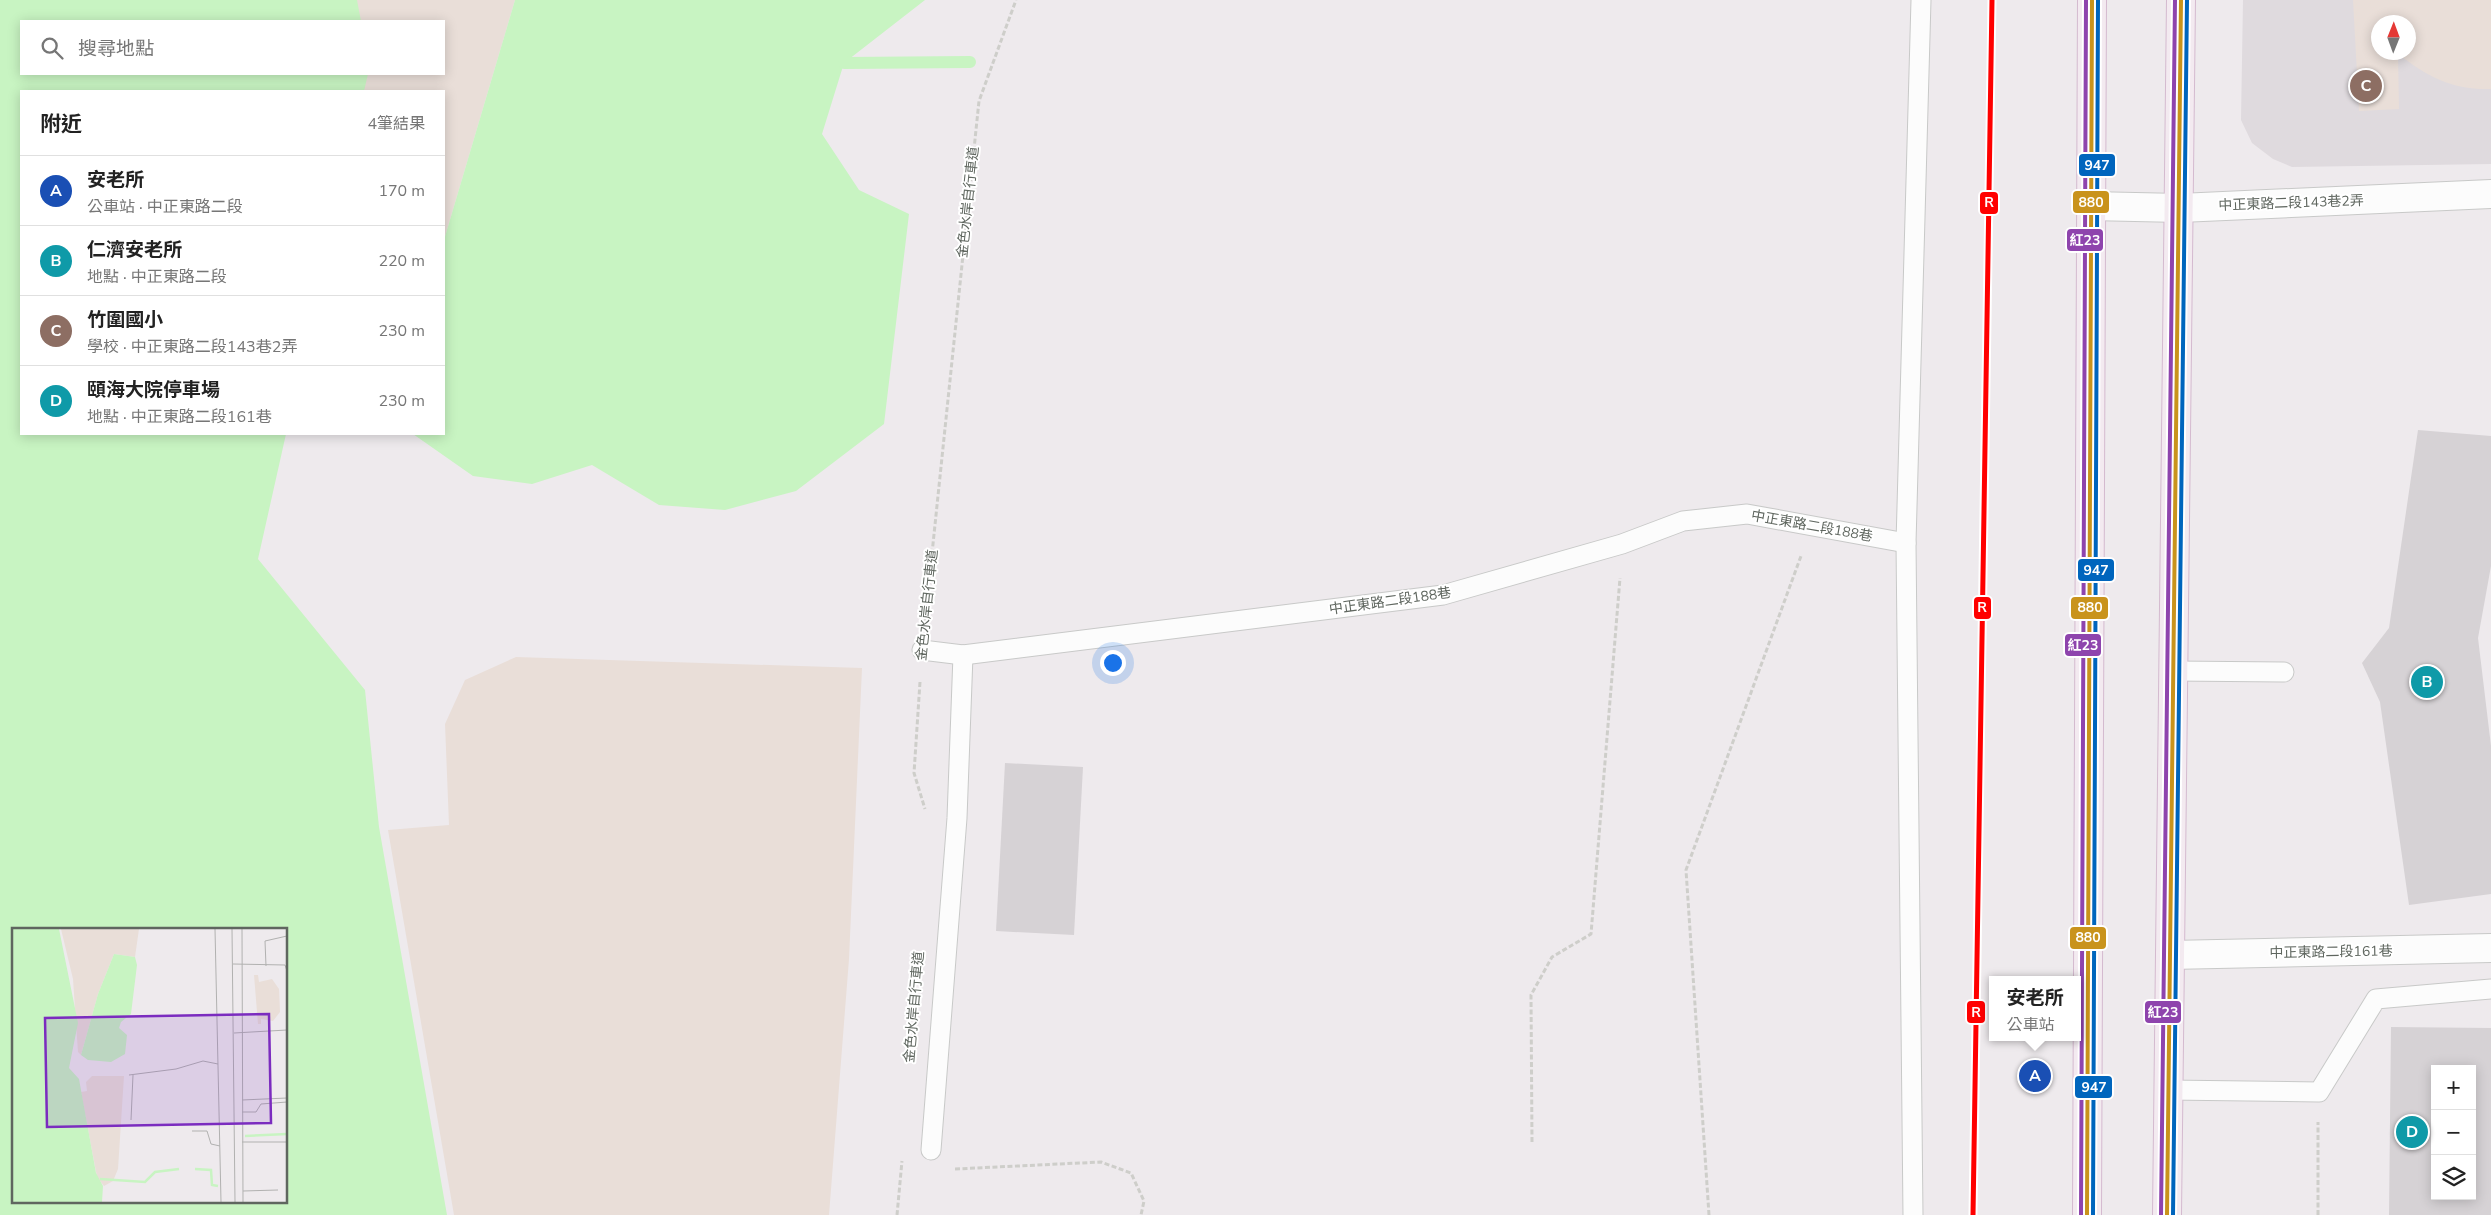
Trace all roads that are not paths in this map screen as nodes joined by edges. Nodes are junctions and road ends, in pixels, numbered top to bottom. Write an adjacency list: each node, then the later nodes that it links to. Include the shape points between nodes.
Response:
1 (1921, 0): 7 (lane)
2 (2092, 0): 5 (main road)
3 (2181, 0): 6 (main road)
4 (2491, 194): 6 (street, 中正東路二段143巷2弄)
5 (2090, 206): 6 (street, 中正東路二段143巷2弄); 18 (main road)
6 (2180, 208): 10 (main road)
7 (1906, 543): 9 (lane, 中正東路二段188巷, via 1747,514 1683,521 1622,544 1443,596); 17 (lane)
8 (922, 650): 9 (lane, 中正東路二段188巷)
9 (963, 656): 16 (lane, via 957,818)
10 (2174, 671): 11 (lane); 13 (main road)
11 (2284, 672)
12 (2491, 948): 13 (street, 中正東路二段161巷)
13 (2170, 955): 15 (main road)
14 (2491, 989): 15 (lane, via 2376,1000 2319,1092)
15 (2168, 1090): 19 (main road)
16 (931, 1150)
17 (1913, 1215)
18 (2087, 1215)
19 (2167, 1215)

